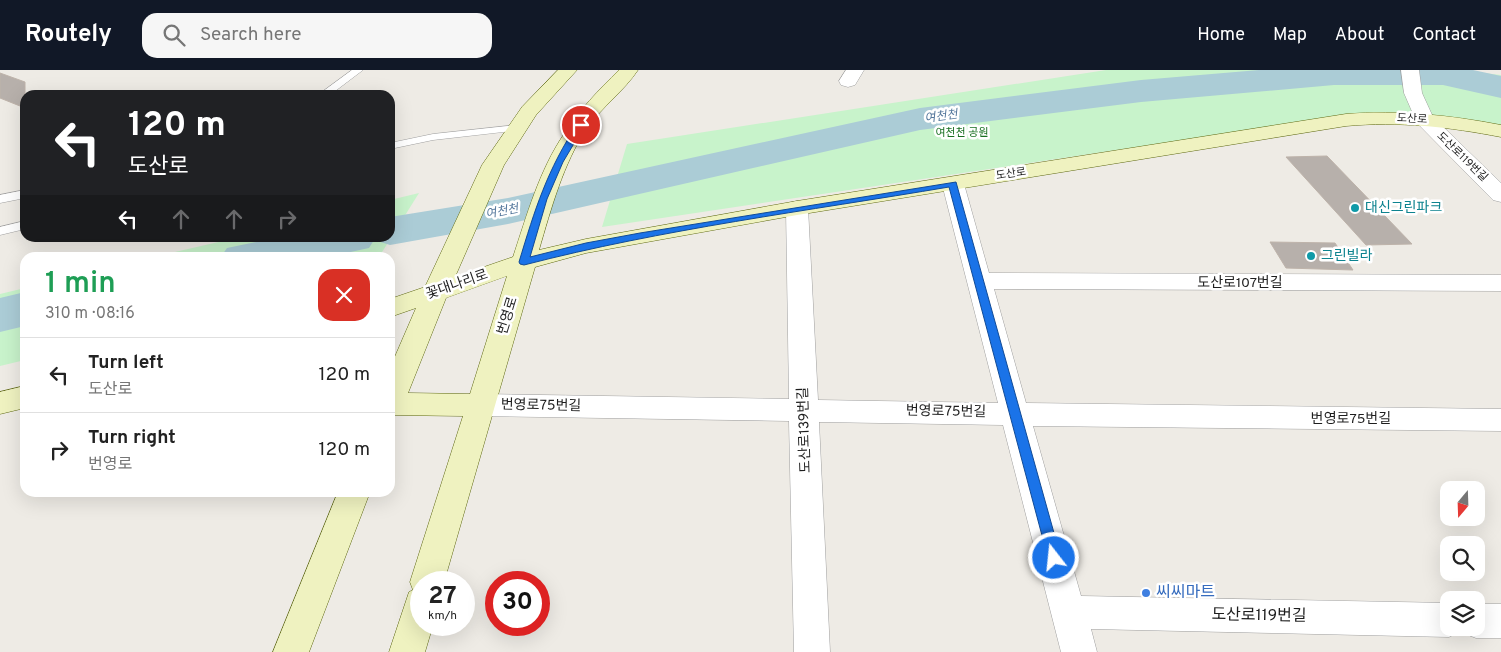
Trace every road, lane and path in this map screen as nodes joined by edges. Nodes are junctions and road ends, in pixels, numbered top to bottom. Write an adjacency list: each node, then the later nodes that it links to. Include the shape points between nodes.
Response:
1 (358, 70): 5 (lane)
2 (568, 70): 7 (main road)
3 (629, 70): 17 (main road, 번영로, via 587,116 558,162)
4 (1410, 70): 6 (street, via 1413,93)
5 (330, 90)
6 (1424, 119): 8 (main road, 도산로); 10 (main road, 도산로, via 1346,120); 12 (street, 도산로119번길)
7 (516, 128): 9 (lane, via 433,137); 20 (main road, via 493,165)
8 (1501, 131)
9 (395, 145)
10 (953, 184): 14 (main road, 도산로); 18 (street)
11 (20, 195): 13 (lane)
12 (1501, 195)
13 (0, 199)
14 (797, 208): 17 (main road, 도산로, via 586,246); 27 (street, 도산로139번길)
15 (20, 226): 16 (lane)
16 (0, 231)
17 (527, 253): 20 (main road, 꽃대나리로); 26 (main road, 번영로)
18 (979, 281): 19 (street, 도산로107번길); 28 (street)
19 (1501, 284)
20 (434, 294): 21 (main road, 꽃대나리로); 22 (main road)
21 (395, 306)
22 (395, 390)
23 (20, 398): 25 (main road)
24 (395, 402): 26 (main road)
25 (0, 403)
26 (480, 405): 27 (street, 번영로75번길); 31 (main road, 번영로)
27 (804, 409): 28 (street, 번영로75번길); 39 (street, 도산로139번길)
28 (1014, 413): 29 (street, 번영로75번길); 32 (street)
29 (1501, 420)
30 (352, 497): 37 (main road)
31 (430, 571)
32 (1070, 612): 33 (street, 도산로119번길); 40 (street)
33 (1440, 620)
34 (1485, 620): 35 (street)
35 (1501, 621)
36 (412, 636): 38 (main road)
37 (291, 652)
38 (407, 652)
39 (812, 652)
40 (1080, 652)

